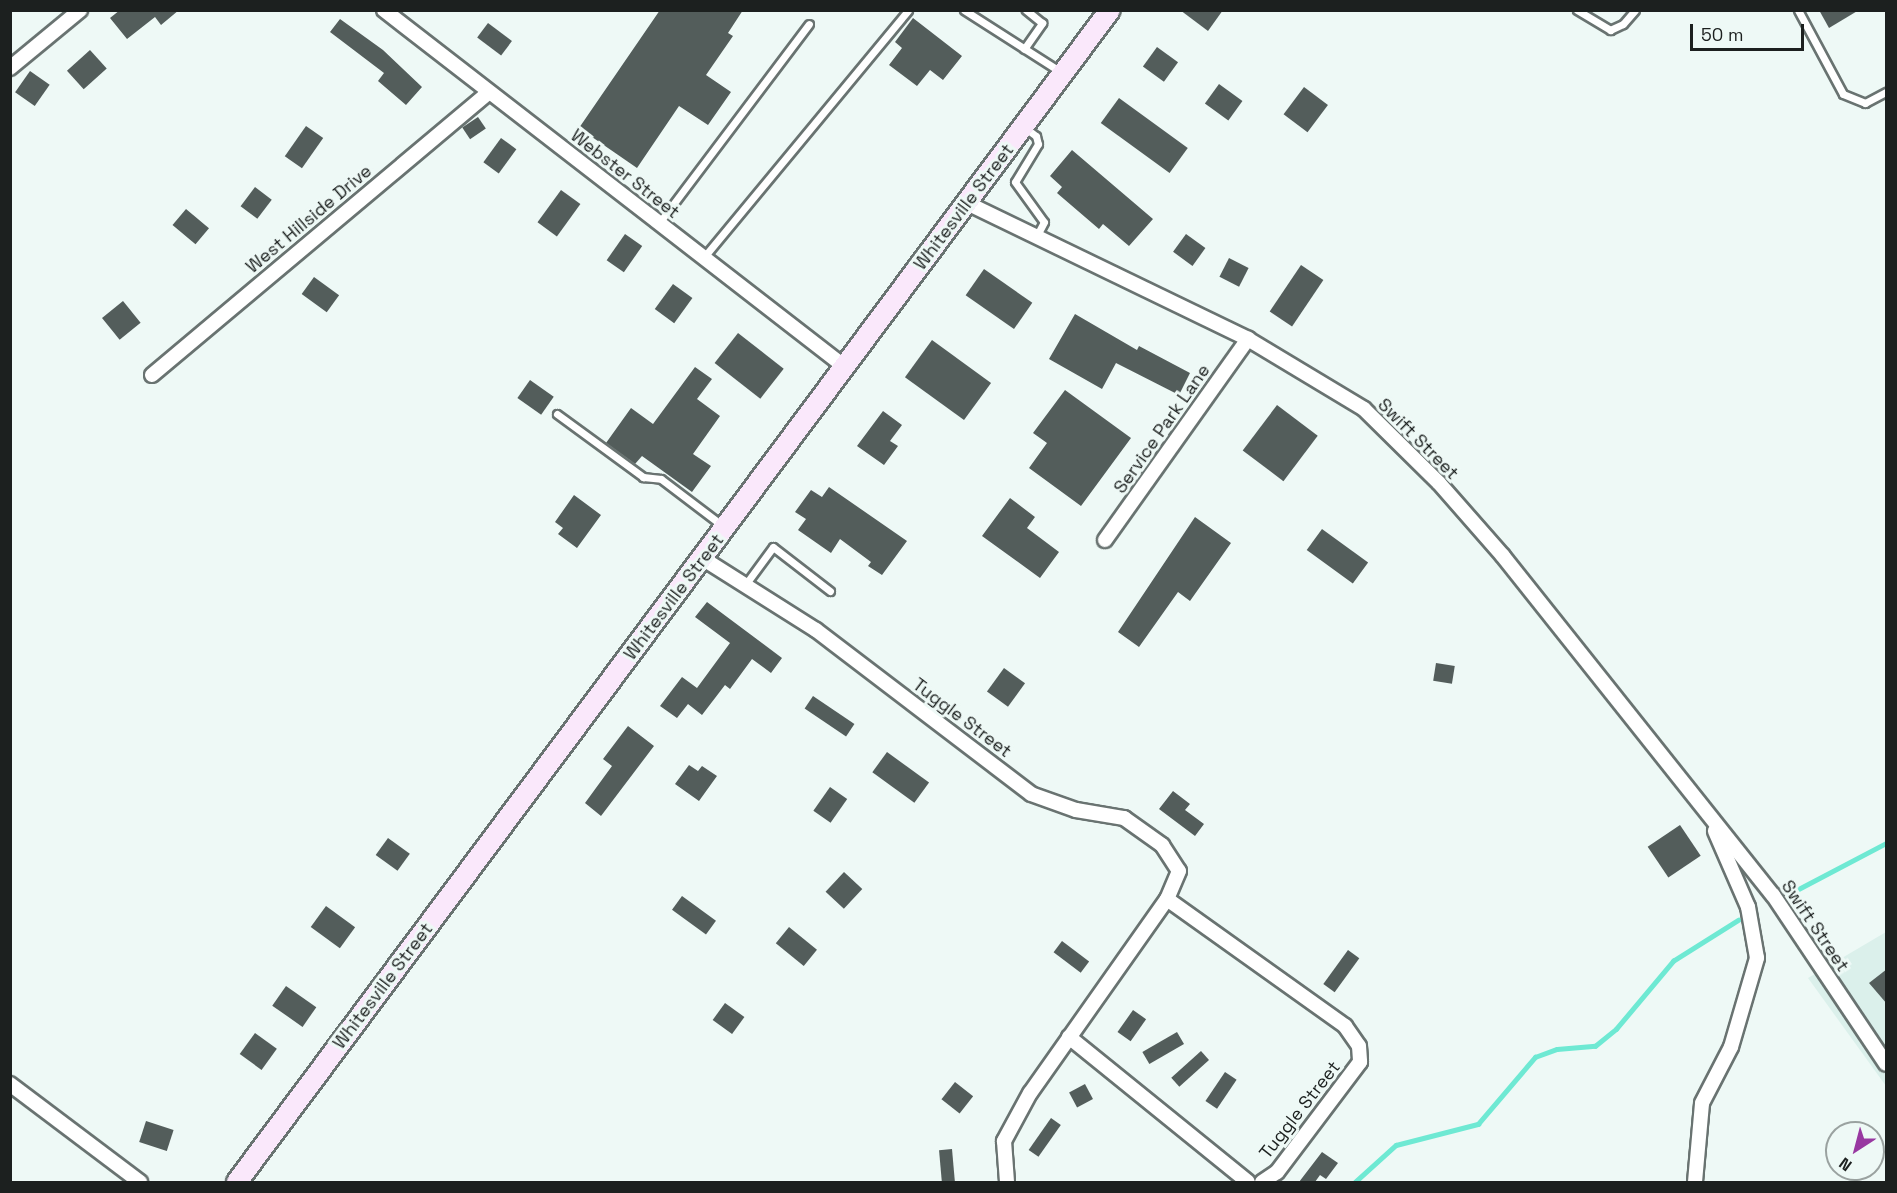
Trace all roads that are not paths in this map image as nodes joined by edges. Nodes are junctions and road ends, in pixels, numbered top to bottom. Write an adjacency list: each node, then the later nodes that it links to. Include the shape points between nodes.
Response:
1 (80, 10): 12 (street)
2 (384, 10): 14 (street, Webster Street)
3 (908, 10): 20 (lane)
4 (964, 10): 11 (lane)
5 (1026, 10): 11 (lane, via 1042,23)
6 (1110, 10): 13 (main road, Whitesville Street)
7 (1578, 10): 8 (lane, via 1610,30 1623,24)
8 (1635, 10)
9 (1798, 10): 15 (lane, via 1843,94 1865,104)
10 (809, 24): 18 (lane)
11 (1024, 49): 13 (lane)
12 (10, 68)
13 (1063, 74): 16 (main road, Whitesville Street)
14 (489, 92): 18 (street, Webster Street); 23 (street, West Hillside Drive)
15 (1887, 92)
16 (1024, 126): 17 (main road, Whitesville Street); 19 (lane, via 1036,136 1038,144 1015,182 1044,222)
17 (967, 203): 19 (street, Swift Street); 22 (main road, Whitesville Street)
18 (659, 223): 20 (street, Webster Street)
19 (1036, 235): 21 (street, Swift Street)
20 (704, 258): 22 (street, Webster Street)
21 (1248, 339): 26 (street, Service Park Lane); 30 (street, Swift Street, via 1364,409 1439,483 1503,556)
22 (845, 367): 25 (main road, Whitesville Street)
23 (152, 375)
24 (557, 414): 25 (lane, via 643,477 661,479)
25 (725, 528): 27 (main road, Whitesville Street)
26 (1105, 540)
27 (702, 558): 28 (street, Tuggle Street); 36 (main road, Whitesville Street)
28 (745, 585): 29 (lane, via 773,548); 31 (street, Tuggle Street, via 816,630 1031,794 1076,810 1124,818 1162,845 1179,871)
29 (830, 591)
30 (1707, 814): 33 (street, Swift Street, via 1773,895); 40 (street, Swift Street, via 1748,907 1757,958 1731,1047 1702,1103)
31 (1167, 898): 32 (street, Tuggle Street); 39 (street, Tuggle Street, via 1344,1026 1359,1046 1360,1062 1277,1172)
32 (1070, 1037): 37 (street, Tuggle Street, via 1030,1093 1004,1141); 38 (street)
33 (1887, 1064)
34 (10, 1084): 35 (street)
35 (140, 1182)
36 (237, 1182)
37 (1007, 1182)
38 (1248, 1182)
39 (1262, 1182)
40 (1695, 1182)

